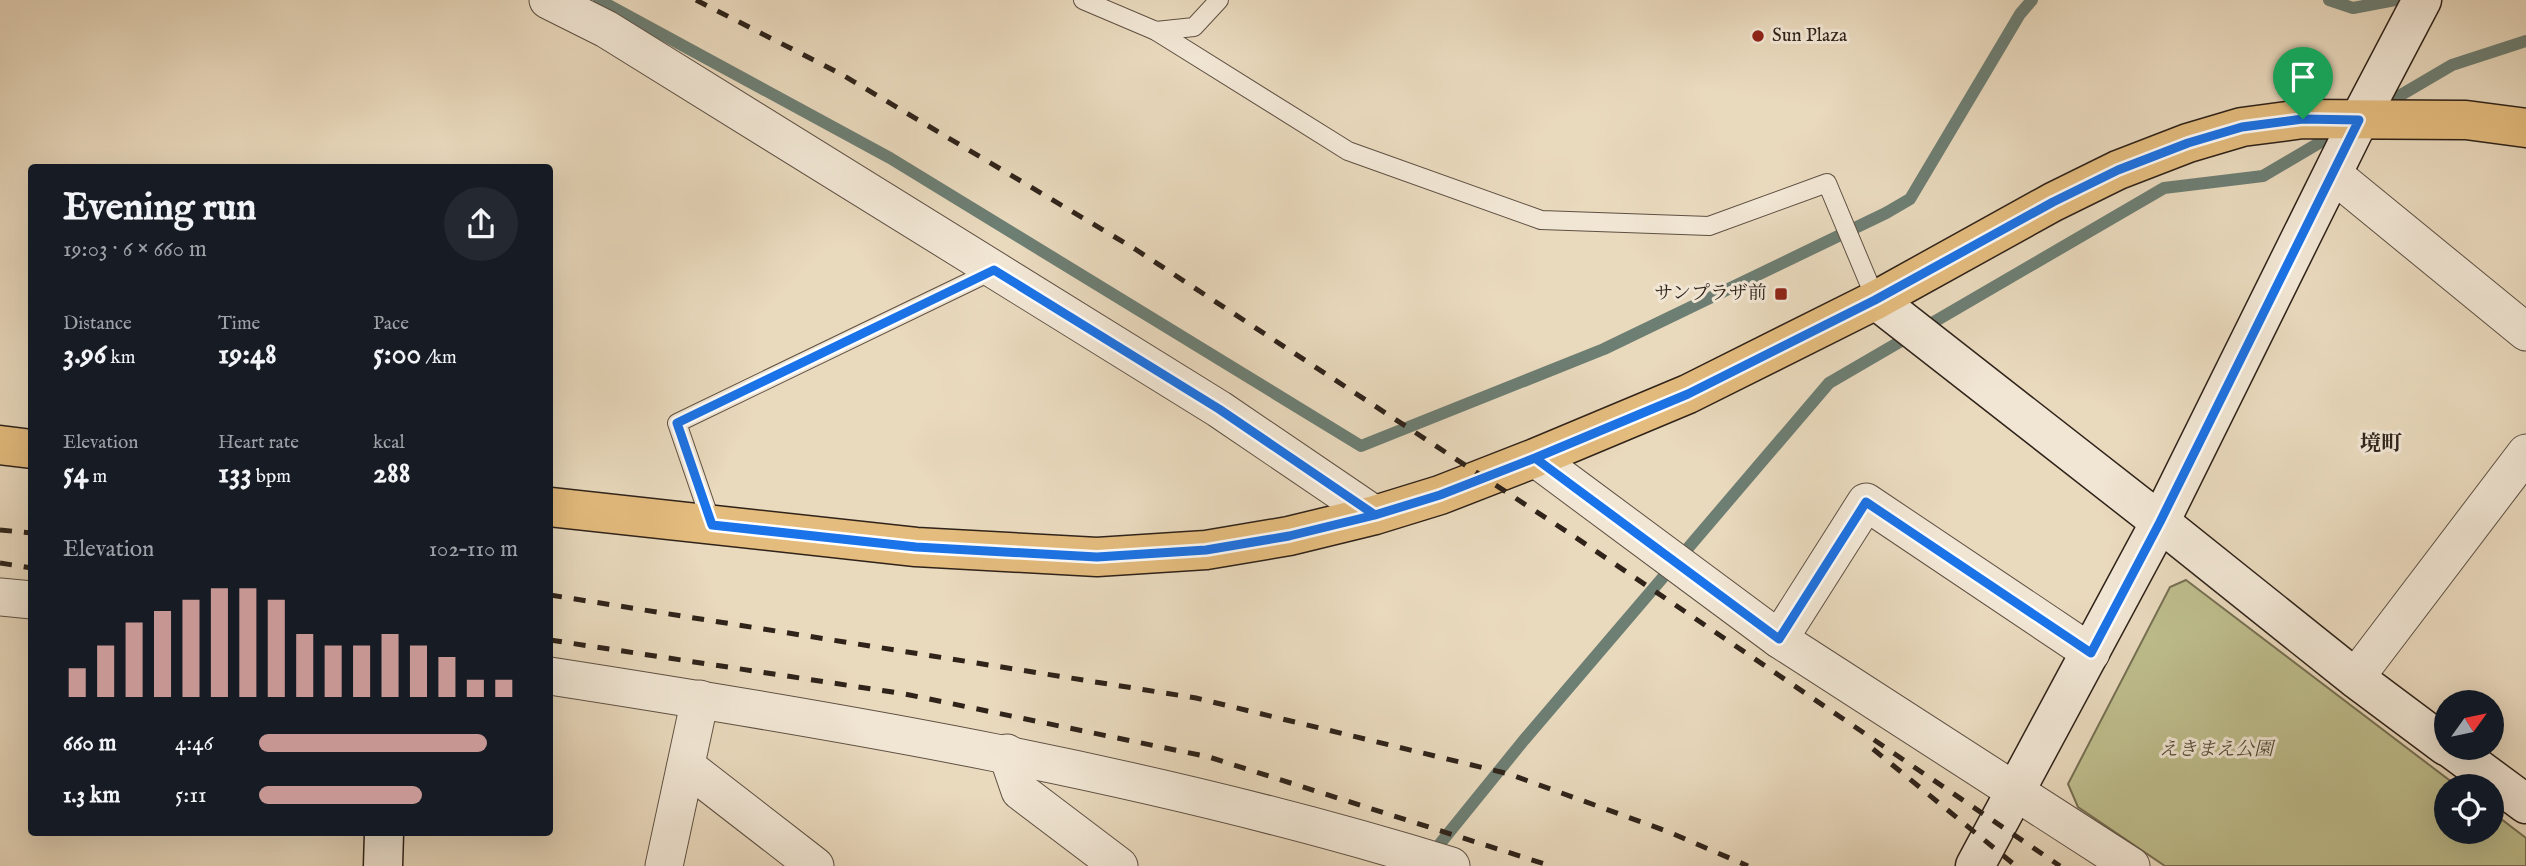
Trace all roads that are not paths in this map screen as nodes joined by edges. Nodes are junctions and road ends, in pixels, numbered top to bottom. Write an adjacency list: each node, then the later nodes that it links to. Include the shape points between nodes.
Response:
1 (548, 0): 9 (street, via 606,29)
2 (1083, 0): 5 (lane)
3 (1219, 0): 5 (lane, via 1195,27)
4 (2422, 0): 6 (street)
5 (1156, 31): 10 (lane, via 1348,151 1541,220 1709,226 1827,183)
6 (2359, 120): 7 (main road, via 2466,120); 8 (street); 10 (main road, via 2278,122 2188,143 2053,202)
7 (2526, 128)
8 (2333, 174): 11 (street); 18 (street)
9 (994, 270): 17 (street, via 1219,409); 19 (lane, via 677,423)
10 (1875, 300): 15 (main road, via 1688,394); 18 (street)
11 (2526, 332)
12 (0, 446): 13 (main road)
13 (28, 449)
14 (2526, 453): 25 (street)
15 (1535, 458): 17 (main road); 22 (street)
16 (553, 508): 19 (main road)
17 (1375, 515): 19 (main road, via 1206,550 1097,557 916,547)
18 (2160, 522): 23 (street); 25 (street)
19 (712, 525)
20 (0, 597): 21 (street)
21 (28, 600)
22 (1779, 639): 23 (street, via 1866,502); 31 (street)
23 (2091, 653): 31 (street)
24 (553, 676): 26 (street)
25 (2355, 678): 27 (street)
26 (700, 699): 28 (street); 30 (street)
27 (2434, 736)
28 (1007, 753): 34 (street, via 1201,798); 39 (street, via 1020,791)
29 (2467, 760): 32 (street)
30 (686, 766): 37 (street); 38 (street)
31 (2017, 792): 40 (street); 41 (street)
32 (2526, 804)
33 (384, 836): 36 (street)
34 (1361, 854): 35 (street)
35 (1431, 863)
36 (383, 866)
37 (664, 866)
38 (815, 866)
39 (1119, 866)
40 (1975, 866)
41 (2131, 866)

